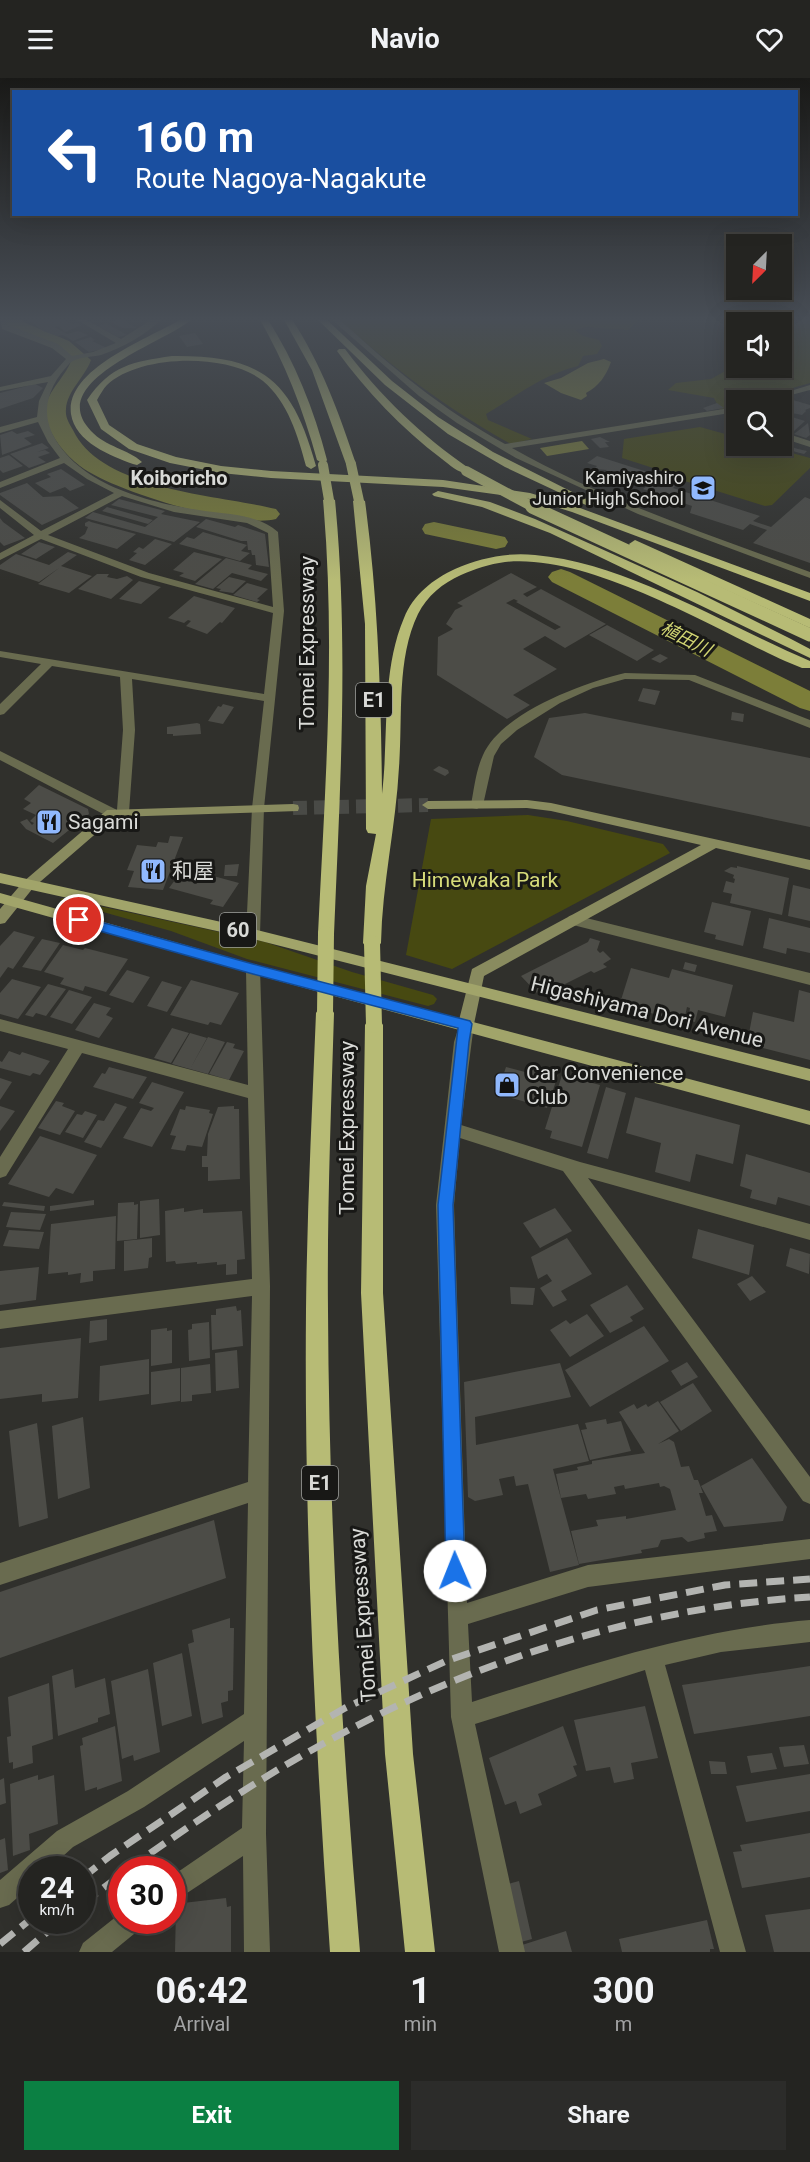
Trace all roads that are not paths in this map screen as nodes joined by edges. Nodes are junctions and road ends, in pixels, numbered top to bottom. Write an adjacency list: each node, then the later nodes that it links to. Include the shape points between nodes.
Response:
1 (43, 405): 12 (street)
2 (75, 405): 33 (highway, via 75,413 91,437 124,457 152,466 213,477 406,489 483,504 542,525)
3 (93, 405): 20 (highway, via 106,430 127,445 156,456 232,470)
4 (287, 405): 19 (highway)
5 (306, 405): 19 (highway, via 313,425)
6 (331, 405): 50 (highway, Tomei Expressway / E1, bridge, via 351,464 367,549 374,666)
7 (385, 405): 31 (highway, bridge, via 466,471 552,517)
8 (417, 405): 27 (highway, via 467,441 561,491)
9 (439, 405): 17 (street)
10 (726, 411): 11 (street)
11 (709, 414): 13 (street); 17 (street)
12 (41, 419): 14 (street); 18 (street)
13 (726, 420)
14 (0, 430)
15 (792, 438): 16 (street)
16 (810, 444)
17 (505, 447): 26 (street, via 627,504)
18 (65, 459): 21 (street); 22 (street)
19 (317, 465): 85 (highway, Tomei Expressway / E1, bridge, via 336,589 317,1311 331,1778)
20 (416, 481): 27 (highway, via 548,501); 30 (highway, via 504,496 570,515)
21 (0, 485)
22 (121, 493): 24 (street); 29 (street, via 174,509 249,520 273,532)
23 (0, 503): 24 (street)
24 (41, 536): 25 (street); 29 (street, via 145,575)
25 (0, 557)
26 (810, 575)
27 (757, 578): 28 (highway)
28 (810, 597)
29 (279, 611): 37 (street)
30 (810, 624)
31 (810, 635)
32 (0, 654): 34 (street)
33 (810, 654)
34 (49, 662): 36 (street); 38 (street)
35 (810, 666): 50 (highway, via 624,581 575,564 520,558 488,562 457,572 425,595 407,624)
36 (126, 675): 37 (street); 45 (street, via 129,730)
37 (269, 698): 43 (street)
38 (0, 711)
39 (810, 724): 42 (street, via 691,677 625,676 556,701 513,727 496,742 488,756)
40 (0, 755): 45 (street)
41 (428, 805): 42 (street)
42 (477, 805): 46 (street, via 551,807)
43 (258, 808): 44 (street); 45 (street); 54 (street)
44 (293, 808)
45 (118, 813): 49 (street)
46 (714, 844): 47 (street); 53 (street)
47 (810, 865)
48 (0, 878): 49 (main road, 60)
49 (28, 885): 51 (street); 54 (main road, 60)
50 (374, 898): 86 (highway, Tomei Expressway / E1, bridge, via 372,1293 399,1754)
51 (7, 900): 52 (street); 55 (main road, 60)
52 (0, 919)
53 (574, 920): 56 (street); 57 (street, via 477,973)
54 (254, 934): 57 (main road, 60)
55 (253, 969): 58 (main road, 60); 62 (street)
56 (810, 979)
57 (474, 989): 58 (street); 61 (main road, Higashiyama Dori Avenue / 60)
58 (466, 1024): 63 (main road, 60); 64 (street)
59 (0, 1025): 60 (street)
60 (78, 1047): 62 (street); 66 (street)
61 (810, 1075)
62 (257, 1094): 68 (street)
63 (810, 1118)
64 (454, 1129): 65 (street); 74 (street, via 445,1205)
65 (569, 1166): 67 (street); 71 (street)
66 (0, 1171)
67 (810, 1232)
68 (261, 1286): 69 (street); 70 (street)
69 (0, 1320)
70 (259, 1489): 73 (street); 78 (street)
71 (810, 1494)
72 (810, 1549): 74 (street, via 588,1576)
73 (0, 1574)
74 (457, 1617): 77 (street)
75 (810, 1631): 76 (street, via 775,1632)
76 (652, 1657): 77 (street); 88 (street)
77 (462, 1717): 87 (street)
78 (255, 1720): 79 (street); 81 (street, via 136,1799 65,1839)
79 (254, 1834): 80 (street); 84 (street)
80 (186, 1881)
81 (0, 1896)
82 (114, 1934): 83 (street)
83 (92, 1952)
84 (256, 1952)
85 (345, 1952)
86 (420, 1952)
87 (512, 1952)
88 (733, 1952)

